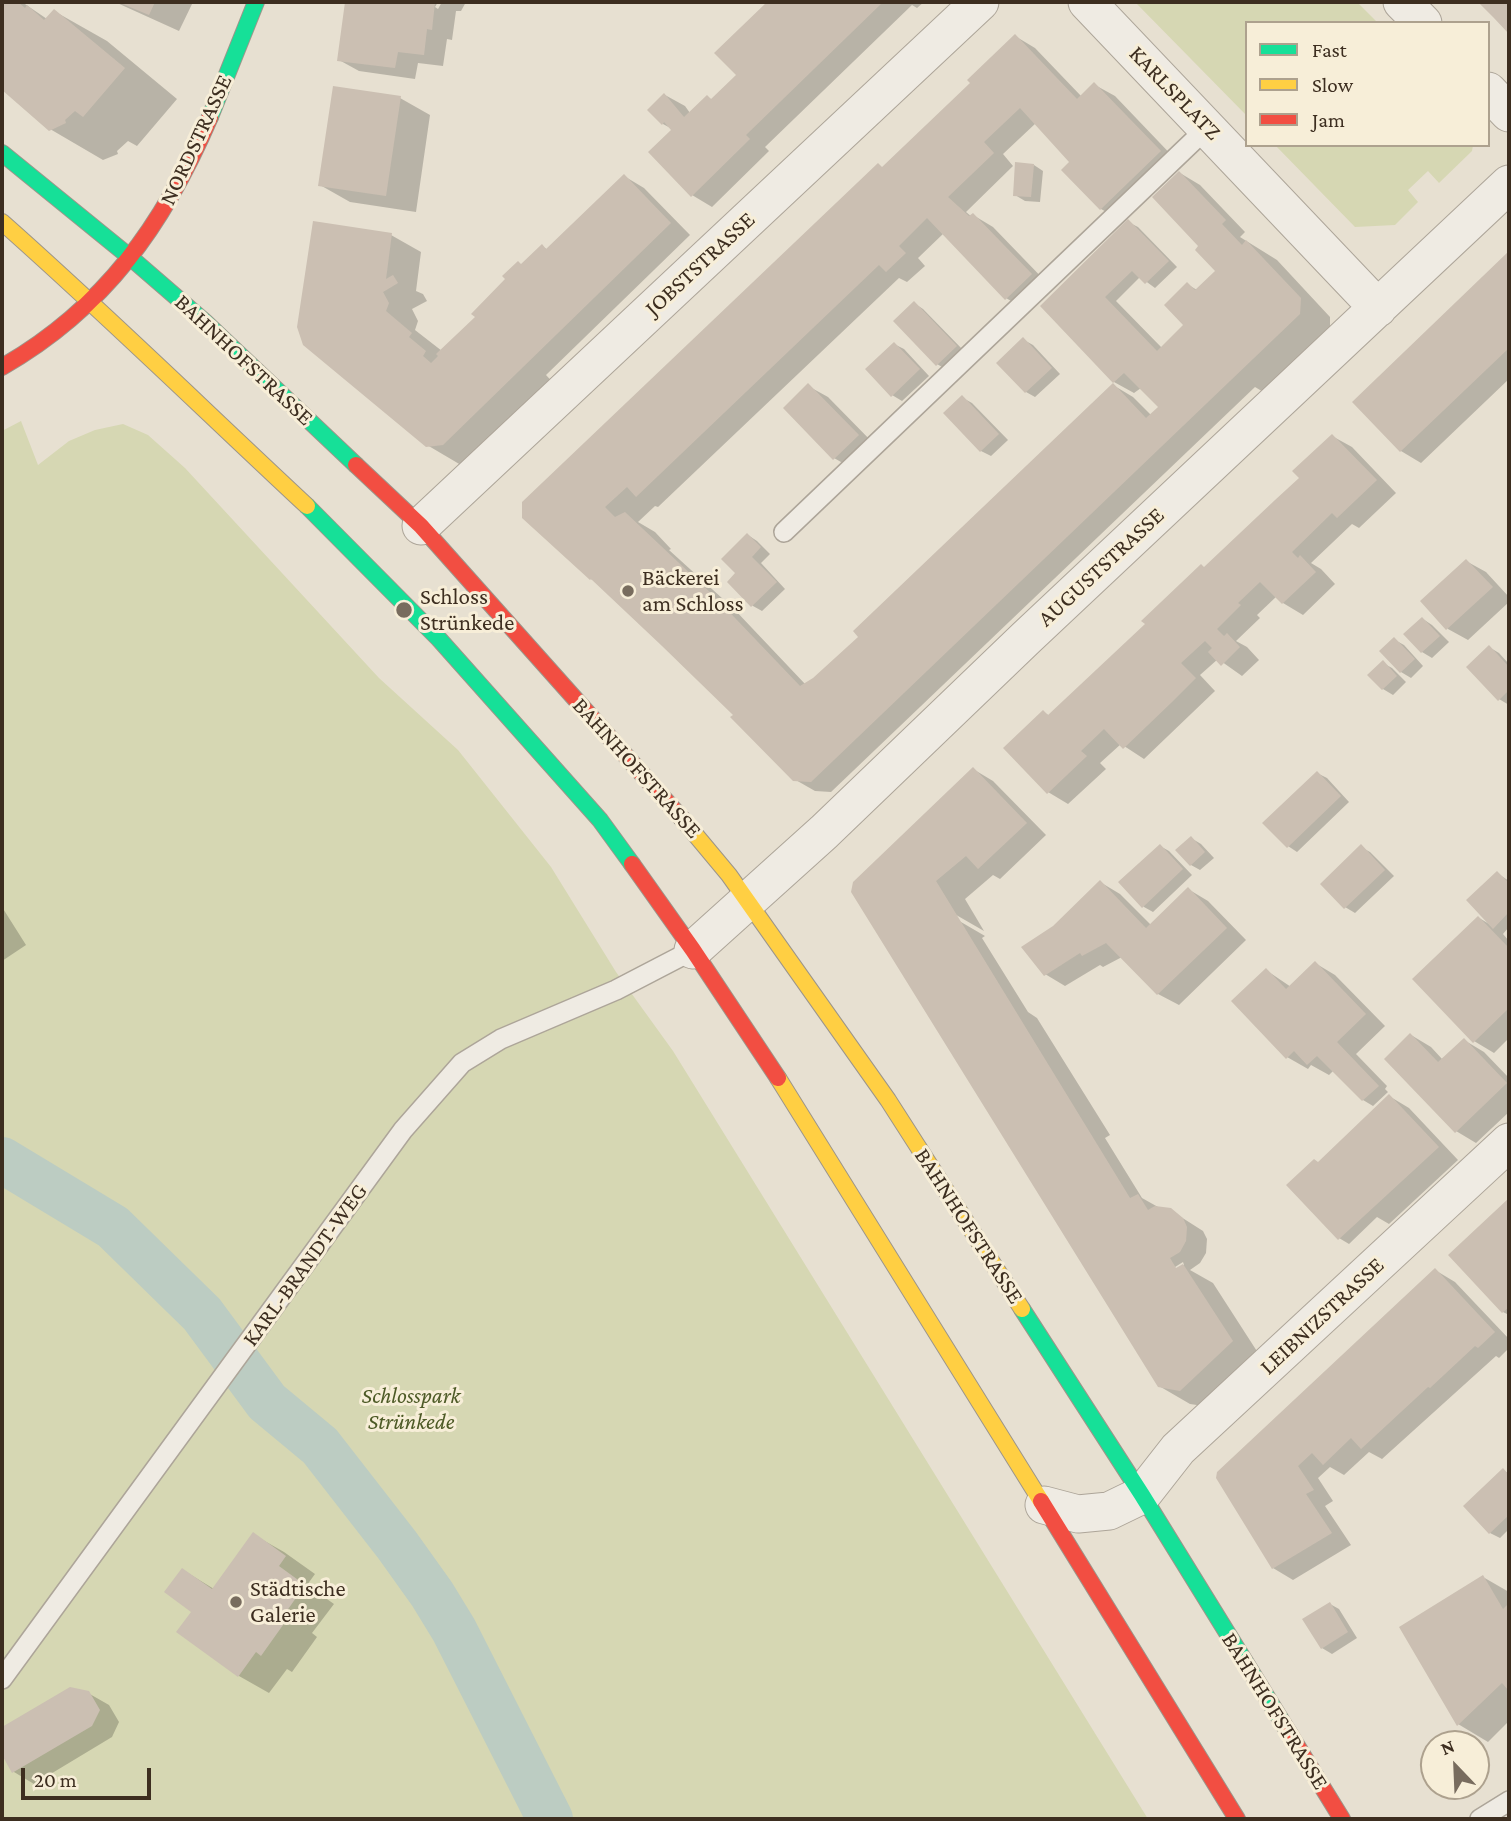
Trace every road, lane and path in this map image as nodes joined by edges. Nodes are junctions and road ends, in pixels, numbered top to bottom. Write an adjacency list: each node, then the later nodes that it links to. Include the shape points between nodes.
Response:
1 (256, 2): 12 (street, NORDSTRASSE, via 183,177)
2 (979, 2): 16 (street, JOBSTSTRASSE)
3 (1087, 2): 8 (street, KARLSPLATZ)
4 (1402, 2): 5 (street)
5 (1421, 21)
6 (1490, 93): 7 (street)
7 (1509, 113)
8 (1208, 127): 14 (street, KARLSPLATZ); 17 (lane)
9 (2, 153): 12 (street, BAHNHOFSTRASSE)
10 (1509, 184): 14 (street, AUGUSTSTRASSE)
11 (2, 222): 13 (street)
12 (131, 258): 13 (street, NORDSTRASSE); 16 (street, BAHNHOFSTRASSE)
13 (92, 301): 15 (street, NORDSTRASSE, via 35,349); 19 (street, via 325,523 439,639 600,820)
14 (1378, 308): 18 (street, AUGUSTSTRASSE)
15 (2, 368)
16 (421, 526): 18 (street, BAHNHOFSTRASSE, via 705,844)
17 (784, 532)
18 (748, 900): 19 (street, AUGUSTSTRASSE); 21 (street, BAHNHOFSTRASSE, via 888,1100)
19 (693, 950): 22 (street, via 787,1091); 23 (lane, KARL-BRANDT-WEG, via 616,990 501,1039 462,1063 403,1130)
20 (1509, 1142): 21 (street, LEIBNIZSTRASSE, via 1178,1449)
21 (1142, 1495): 22 (street, via 1109,1511 1078,1514); 26 (street, BAHNHOFSTRASSE)
22 (1044, 1505): 25 (street)
23 (2, 1679)
24 (1509, 1801): 27 (lane)
25 (1237, 1819)
26 (1342, 1819)
27 (1480, 1819)

